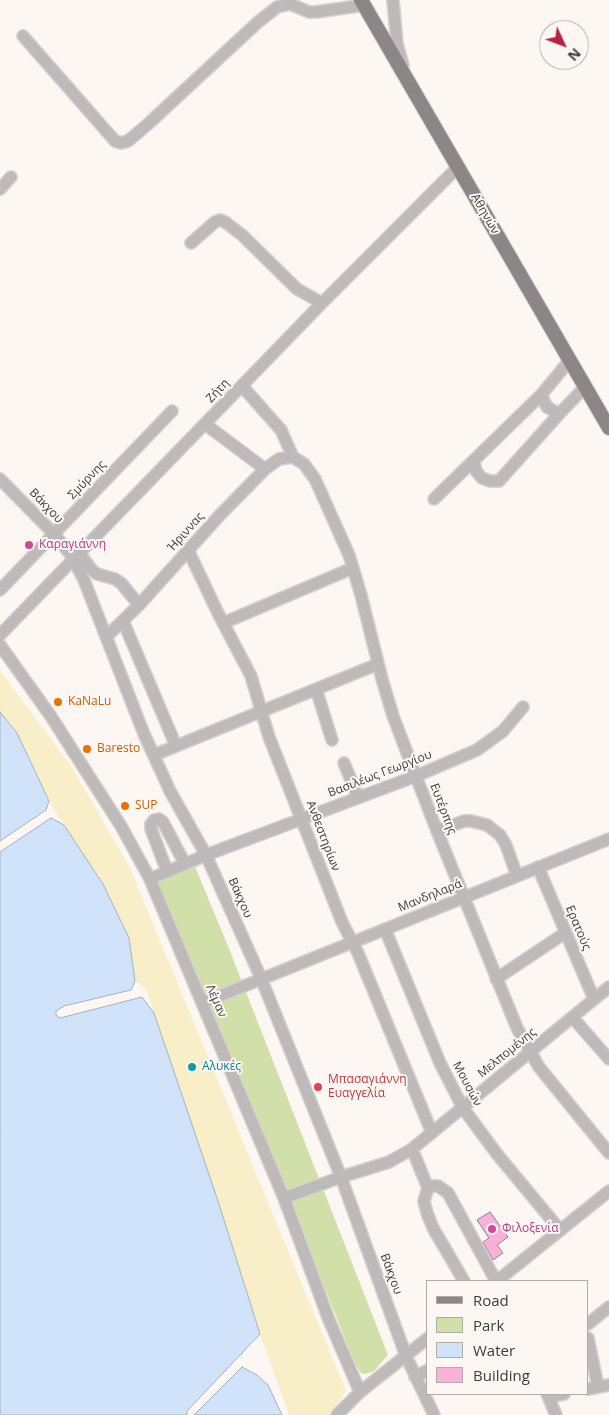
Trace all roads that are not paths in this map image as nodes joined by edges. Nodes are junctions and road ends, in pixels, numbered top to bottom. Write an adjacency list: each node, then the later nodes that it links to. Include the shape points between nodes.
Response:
1 (393, 0): 4 (street, via 397,44)
2 (363, 3): 3 (street, via 316,12 290,4 277,7 143,128 121,143 115,141); 4 (main road, Αθηνών)
3 (23, 36)
4 (411, 86): 5 (main road, Αθηνών)
5 (458, 167): 9 (street, Ζήτη); 10 (main road, Αθηνών)
6 (11, 177): 7 (street)
7 (0, 189)
8 (191, 243): 9 (street, via 215,222 225,222 297,289)
9 (322, 303): 11 (street, Ζήτη)
10 (570, 360): 12 (main road, Αθηνών); 13 (street)
11 (242, 386): 16 (street, Ζήτη); 18 (street, via 281,430)
12 (585, 387): 15 (street); 17 (main road, Αθηνών)
13 (541, 395): 15 (street, via 547,407); 19 (street)
14 (172, 411): 23 (street, Σμύρνης)
15 (558, 414): 19 (street, via 499,481 490,482 482,478)
16 (205, 424): 20 (street); 25 (street, Ζήτη)
17 (609, 428)
18 (293, 457): 20 (street, Ήριννας, via 279,459); 26 (street, Ευτέρπης, via 304,464 319,487)
19 (474, 462): 22 (street)
20 (265, 469): 24 (street, Ήριννας)
21 (0, 479): 23 (street, Βάκχου)
22 (434, 500)
23 (54, 534): 25 (street, Βάκχου); 27 (street, Σμύρνης)
24 (188, 550): 28 (street, Ήριννας); 30 (street, Ανθεστηρίων)
25 (77, 557): 28 (street, via 92,570 121,583); 31 (street, Ζήτη); 32 (street, Βάκχου)
26 (353, 568): 30 (street); 34 (street, Ευτέρπης)
27 (0, 590)
28 (139, 605): 29 (street, Ήριννας)
29 (123, 621): 32 (street, Ήριννας); 39 (street)
30 (223, 623): 37 (street, Ανθεστηρίων, via 251,676)
31 (0, 635)
32 (106, 637): 40 (street, Βάκχου)
33 (0, 645): 52 (street, Λέμαν, via 50,715 121,826)
34 (378, 664): 35 (street); 42 (street, Ευτέρπης, via 393,716)
35 (316, 689): 37 (street); 38 (street)
36 (523, 707): 42 (street, Βασιλέως Γεωργίου, via 482,747)
37 (261, 711): 39 (street); 44 (street, Ανθεστηρίων)
38 (332, 740)
39 (176, 746): 40 (street)
40 (154, 755): 47 (street, Βάκχου)
41 (344, 763): 43 (street)
42 (416, 776): 43 (street, Βασιλέως Γεωργίου); 45 (street, Ευτέρπης)
43 (358, 797): 44 (street, Βασιλέως Γεωργίου)
44 (301, 818): 47 (street, Βασιλέως Γεωργίου); 56 (street, Ανθεστηρίων)
45 (437, 831): 51 (street, via 464,821 487,825 506,844); 53 (street, Ευτέρπης)
46 (609, 839): 49 (street, Μανδηλαρά)
47 (206, 855): 48 (street, Βασιλέως Γεωργίου); 57 (street, Βάκχου)
48 (185, 864): 50 (street, Βασιλέως Γεωργίου); 50 (street, via 164,822 154,820 151,829)
49 (538, 868): 51 (street, Μανδηλαρά); 55 (street, Ερατούς)
50 (167, 872): 52 (street, Βασιλέως Γεωργίου)
51 (517, 876): 53 (street, Μανδηλαρά)
52 (150, 879): 61 (street, Λέμαν)
53 (464, 897): 54 (street, Μανδηλαρά); 58 (street, Ευτέρπης)
54 (385, 929): 56 (street, Μανδηλαρά); 65 (street, Μουσών)
55 (565, 933): 58 (street); 60 (street, Ερατούς)
56 (353, 942): 57 (street, Μανδηλαρά); 66 (street, Ανθεστηρίων)
57 (261, 978): 61 (street, Μανδηλαρά); 69 (street, Βάκχου)
58 (496, 979): 63 (street, Ευτέρπης)
59 (609, 986): 60 (street, Μελπομένης)
60 (594, 999): 62 (street, Μελπομένης)
61 (202, 1003): 72 (street, Λέμαν)
62 (573, 1018): 63 (street, Μελπομένης); 64 (street)
63 (530, 1053): 65 (street, Μελπομένης); 68 (street, Ευτέρπης)
64 (609, 1058)
65 (462, 1108): 66 (street, Μελπομένης); 73 (street, Μουσών)
66 (432, 1133): 67 (street, Μελπομένης)
67 (412, 1149): 69 (street, Μελπομένης, via 389,1162); 70 (street)
68 (609, 1153)
69 (341, 1177): 72 (street, Μελπομένης); 81 (street, Βάκχου)
70 (428, 1188): 74 (street, via 424,1201 427,1213); 75 (street, via 438,1186 448,1193)
71 (609, 1190): 73 (street)
72 (284, 1198): 86 (street, Λέμαν, via 329,1320)
73 (560, 1230): 76 (street)
74 (463, 1280)
75 (495, 1280)
76 (497, 1280)
77 (609, 1307): 78 (street)
78 (589, 1323)
79 (426, 1340): 81 (street)
80 (589, 1343): 84 (street)
81 (406, 1356): 83 (street, Βάκχου); 86 (street)
82 (426, 1371): 83 (street)
83 (416, 1377): 85 (street, Βάκχου)
84 (598, 1387)
85 (425, 1391)
86 (360, 1392): 89 (street)
87 (426, 1395): 90 (street, Βάκχου)
88 (548, 1396): 91 (street)
89 (337, 1415)
90 (434, 1415)
91 (556, 1415)

